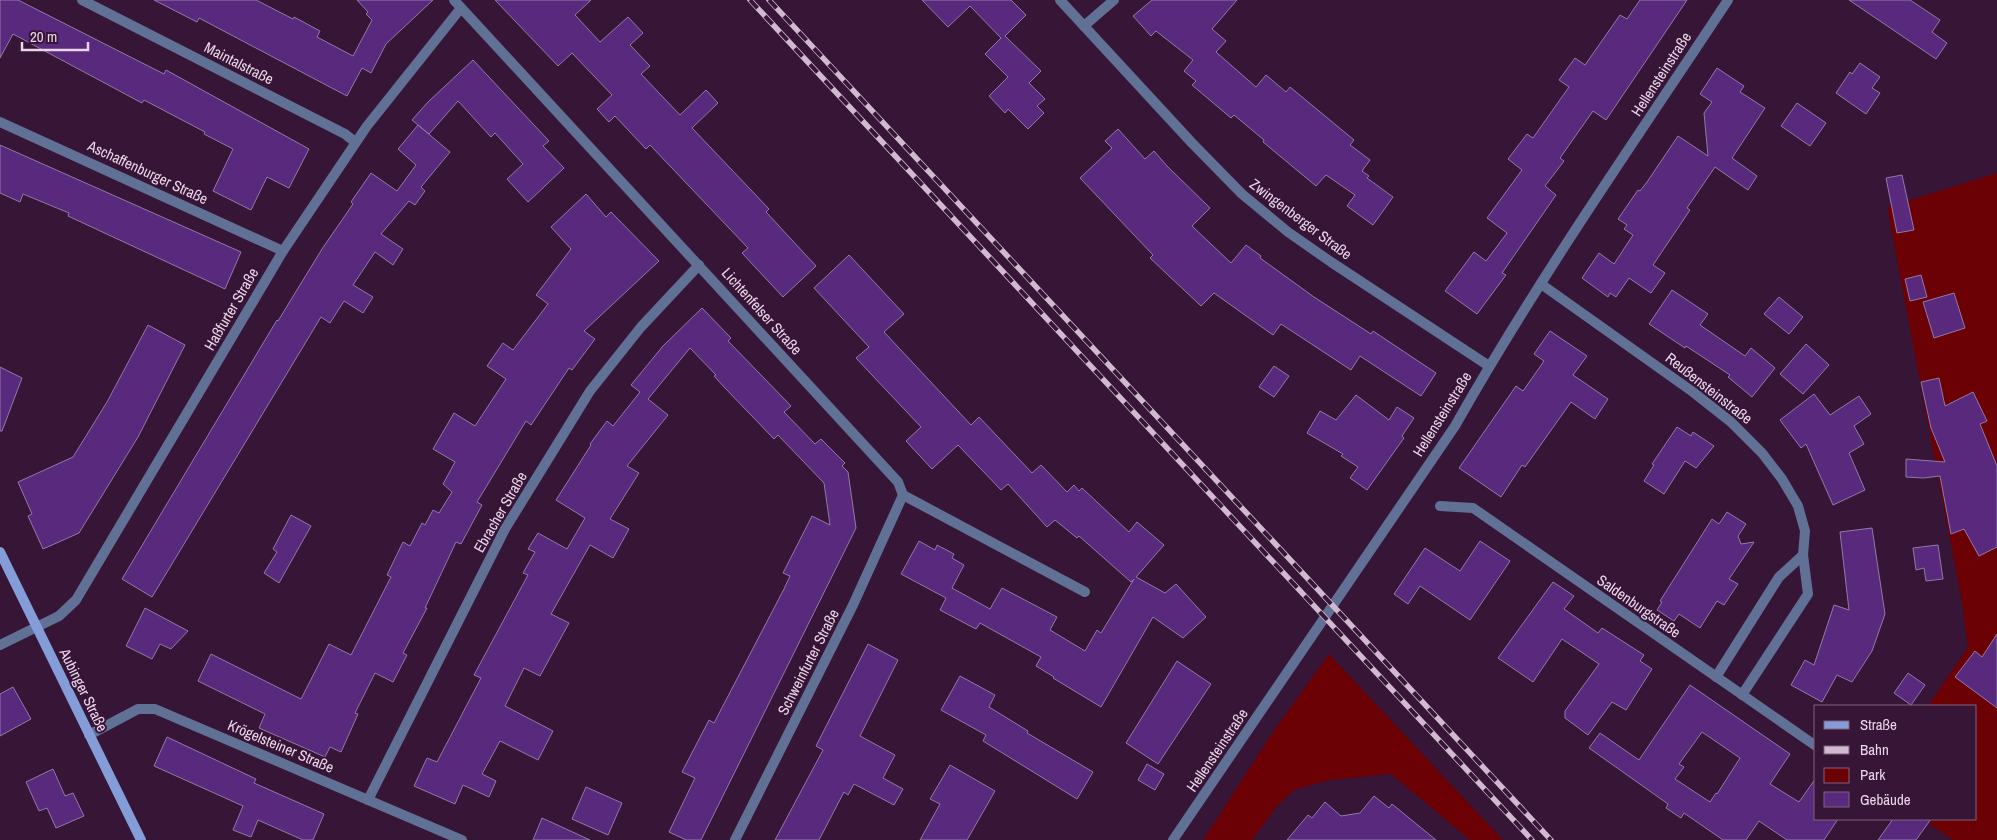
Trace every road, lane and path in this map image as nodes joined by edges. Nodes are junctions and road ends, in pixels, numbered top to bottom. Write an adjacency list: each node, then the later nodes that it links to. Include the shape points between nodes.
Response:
1 (82, 0): 9 (street, Maintalstraße)
2 (454, 0): 6 (street, Lichtenfelser Straße)
3 (1060, 0): 7 (street, Zwingenberger Straße)
4 (1114, 0): 7 (street)
5 (1728, 0): 12 (street, Hellensteinstraße)
6 (462, 8): 9 (street, Haßfurter Straße); 11 (street, Lichtenfelser Straße)
7 (1084, 26): 13 (street, Zwingenberger Straße, via 1242,194 1302,242)
8 (0, 122): 10 (street, Aschaffenburger Straße)
9 (355, 142): 10 (street, Haßfurter Straße)
10 (283, 252): 19 (street, Haßfurter Straße, via 76,600 59,616)
11 (698, 265): 14 (street, Lichtenfelser Straße, via 898,482); 25 (street, Ebracher Straße, via 641,327 590,391 505,529)
12 (1541, 284): 13 (street, Hellensteinstraße); 17 (street, Reußensteinstraße, via 1693,392 1731,422 1762,453 1798,506 1805,532)
13 (1489, 366): 29 (street, Hellensteinstraße, via 1455,426)
14 (903, 494): 18 (street, Lichtenfelser Straße); 28 (street, Schweinfurter Straße, via 853,605)
15 (1440, 506): 21 (street, Saldenburgstraße, via 1472,508)
16 (0, 552): 19 (main road, Aubinger Straße)
17 (1803, 556): 21 (street, via 1779,577); 22 (street, Reußensteinstraße, via 1808,594)
18 (1085, 592)
19 (37, 628): 20 (street, Haßfurter Straße); 23 (main road, Aubinger Straße)
20 (0, 645)
21 (1716, 677): 22 (street, Saldenburgstraße)
22 (1742, 695): 24 (street, Saldenburgstraße)
23 (89, 735): 25 (street, Krögelsteiner Straße, via 138,709 155,709); 26 (main road, Aubinger Straße)
24 (1814, 745)
25 (368, 800): 27 (street, Krögelsteiner Straße)
26 (141, 840)
27 (462, 840)
28 (735, 840)
29 (1173, 840)

